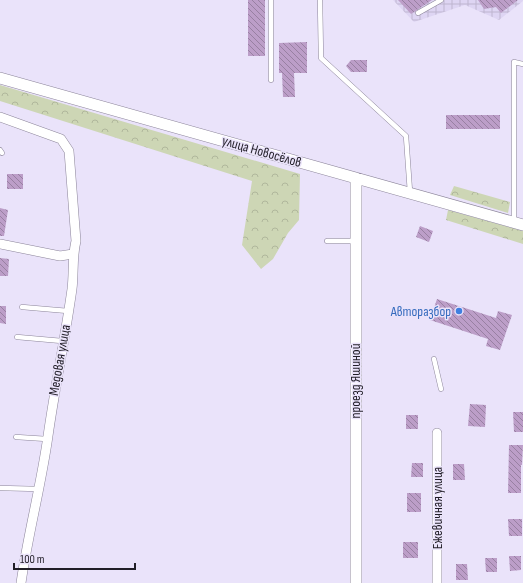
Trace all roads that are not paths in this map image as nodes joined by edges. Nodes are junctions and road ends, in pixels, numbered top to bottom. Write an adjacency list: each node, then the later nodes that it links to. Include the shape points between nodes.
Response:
1 (271, 0): 7 (lane)
2 (320, 0): 10 (lane, via 320,58 406,136)
3 (441, 0): 4 (lane)
4 (418, 13)
5 (523, 64): 11 (lane, via 514,62)
6 (0, 78): 9 (street, улица Новосёлов)
7 (271, 80)
8 (0, 117): 15 (street, Медовая улица, via 61,139 69,151 76,241)
9 (356, 178): 10 (street, улица Новосёлов); 13 (street, проезд Яшиной)
10 (410, 192): 11 (street, улица Новосёлов)
11 (519, 224)
12 (327, 241): 13 (lane)
13 (356, 241): 28 (street, проезд Яшиной)
14 (0, 244): 15 (street, via 60,256)
15 (73, 254): 17 (street, Медовая улица)
16 (22, 307): 17 (lane)
17 (68, 311): 19 (street, Медовая улица)
18 (17, 337): 19 (lane)
19 (62, 341): 24 (street, Медовая улица)
20 (434, 359): 21 (lane)
21 (441, 388)
22 (437, 433): 29 (street, Ежевичная улица)
23 (16, 437): 24 (lane)
24 (47, 439): 26 (street, Медовая улица)
25 (0, 488): 26 (lane)
26 (38, 489): 27 (street, Медовая улица)
27 (21, 583)
28 (356, 583)
29 (437, 583)

